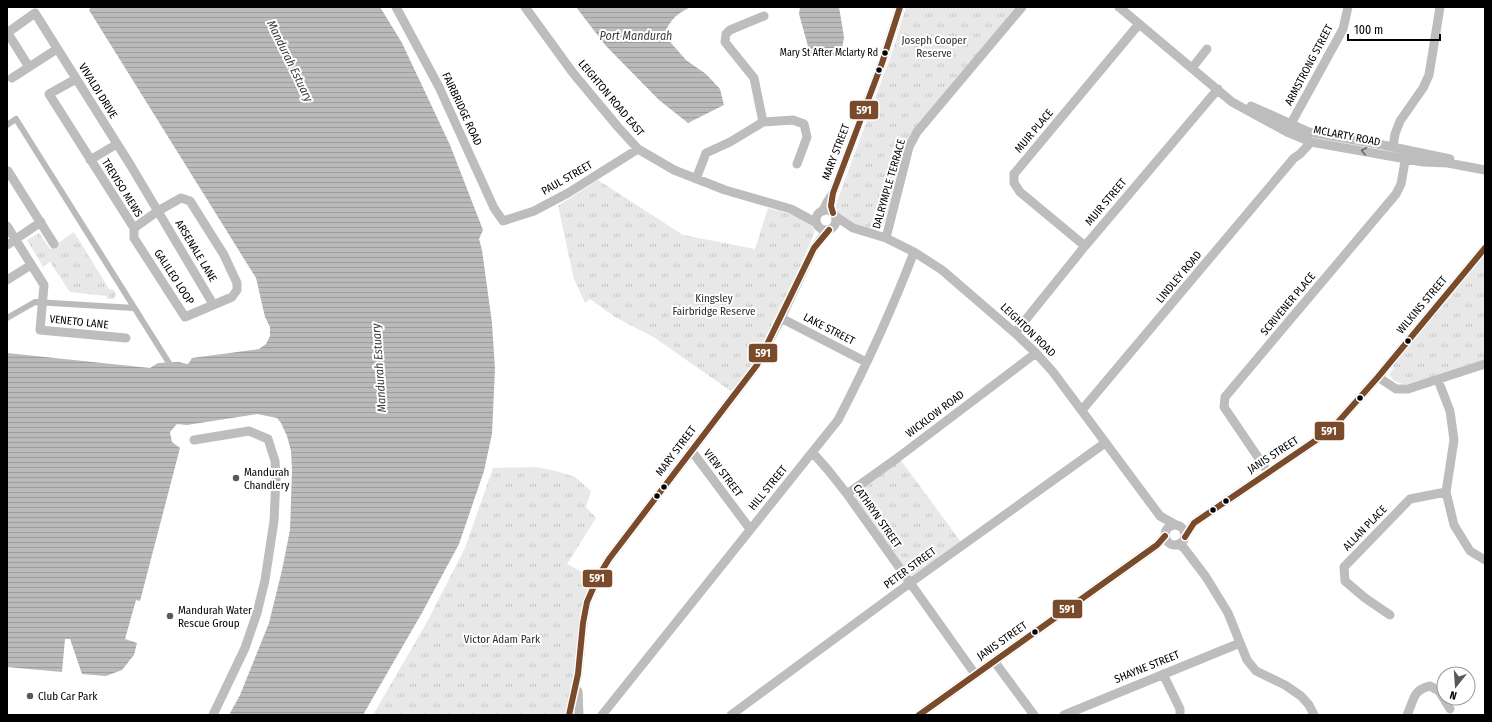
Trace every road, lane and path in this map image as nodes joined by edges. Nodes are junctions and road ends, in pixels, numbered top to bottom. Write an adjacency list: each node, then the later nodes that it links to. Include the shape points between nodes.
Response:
1 (396, 7): 37 (street, FAIRBRIDGE ROAD, via 439,87 494,208)
2 (525, 7): 23 (street, LEIGHTON ROAD EAST, via 573,73)
3 (900, 7): 32 (street, MARY STREET, via 882,63)
4 (1022, 7): 44 (street, DALRYMPLE TERRACE, via 917,132 909,147)
5 (1119, 7): 9 (street, MCLARTY ROAD)
6 (1348, 7): 19 (street, ARMSTRONG STREET, via 1343,29)
7 (1440, 7): 22 (street, via 1429,75 1400,121 1393,126)
8 (764, 16): 18 (street, via 730,30 726,34 725,42 754,78)
9 (1139, 24): 14 (street, MCLARTY ROAD); 48 (street, MUIR PLACE, via 1014,174 1014,183 1020,192)
10 (7, 32): 11 (street, VIVALDI DRIVE, via 35,13); 13 (street)
11 (58, 49): 13 (street); 16 (street, VIVALDI DRIVE)
12 (1207, 49): 14 (street)
13 (29, 67): 15 (street)
14 (1192, 68): 17 (street, MCLARTY ROAD)
15 (12, 78)
16 (76, 79): 21 (street, VIVALDI DRIVE); 26 (street, TREVISO MEWS, via 49,94)
17 (1218, 89): 19 (street, MCLARTY ROAD, via 1232,102); 48 (street, MUIR STREET)
18 (763, 122): 27 (street, via 793,120 804,124 808,137); 31 (street, via 706,153)
19 (1289, 128): 20 (street, MCLARTY ROAD)
20 (1307, 138): 22 (street, MCLARTY ROAD); 25 (street, MCLARTY ROAD, one-way to 20); 63 (street, LINDLEY ROAD, via 1300,154)
21 (117, 144): 26 (street, TREVISO MEWS); 34 (street, VIVALDI DRIVE)
22 (1388, 146): 24 (street, MCLARTY ROAD); 25 (street)
23 (638, 149): 31 (street, LEIGHTON ROAD EAST, via 674,170); 37 (street, PAUL STREET, via 568,193 534,211)
24 (1406, 154): 25 (street, MCLARTY ROAD); 28 (street, MCLARTY ROAD); 29 (street, MCLARTY ROAD); 68 (street, SCRIVENER PLACE, via 1401,184 1396,194 1225,397 1224,407)
25 (1386, 155)
26 (90, 160): 41 (street, TREVISO MEWS)
27 (797, 164)
28 (1485, 165)
29 (1485, 170)
30 (7, 171): 38 (street)
31 (696, 179): 33 (street, LEIGHTON ROAD EAST)
32 (833, 193): 35 (street, MARY STREET); 36 (street, MARY STREET, via 831,206)
33 (791, 209): 35 (street, LEIGHTON ROAD EAST); 39 (street, LEIGHTON ROAD EAST)
34 (158, 211): 41 (street, GALILEO LOOP); 54 (street, ARSENALE LANE); 54 (street, GALILEO LOOP, via 181,198 190,201 224,255 238,283 237,290 232,296)
35 (821, 211): 36 (street, via 828,210); 39 (street, MARY STREET, via 816,216)
36 (834, 215): 42 (street, LEIGHTON ROAD); 43 (street, MARY STREET, via 836,223)
37 (504, 221)
38 (40, 222): 45 (street); 47 (street)
39 (816, 223): 43 (street, via 822,230); 49 (street, MARY STREET)
40 (7, 226): 45 (street, VENETO LANE)
41 (134, 228): 54 (street, GALILEO LOOP, via 134,238 186,317)
42 (853, 228): 43 (street, LEIGHTON ROAD); 44 (street, LEIGHTON ROAD)
43 (830, 229): 49 (street, MARY STREET)
44 (886, 238): 51 (street, LEIGHTON ROAD)
45 (15, 239): 46 (street); 52 (street, VENETO LANE)
46 (7, 244)
47 (54, 244)
48 (1085, 246): 56 (street, MUIR STREET)
49 (814, 248): 55 (street, MARY STREET)
50 (1485, 248): 61 (street, WILKINS STREET)
51 (914, 252): 56 (street, LEIGHTON ROAD, via 942,270); 59 (street, HILL STREET)
52 (31, 265): 53 (street); 57 (street, VENETO LANE, via 44,284 40,330)
53 (7, 280)
54 (213, 304)
55 (781, 318): 59 (street, LAKE STREET); 66 (street, MARY STREET, via 757,365)
56 (1015, 333): 58 (street, LEIGHTON ROAD)
57 (126, 338)
58 (1036, 353): 63 (street, LEIGHTON ROAD); 70 (street, WICKLOW ROAD)
59 (866, 362): 67 (street, HILL STREET, via 838,420)
60 (1485, 364): 62 (street)
61 (1378, 377): 62 (street, via 1396,389 1408,389); 68 (street, JANIS STREET, via 1328,433)
62 (1438, 380): 69 (street, via 1450,411 1454,440)
63 (1082, 410): 65 (street, LEIGHTON ROAD)
64 (194, 440): 87 (street, via 249,431 268,439 275,461 274,521 257,613 245,648)
65 (1105, 444): 71 (street, LEIGHTON ROAD); 78 (street, PETER STREET)
66 (692, 450): 74 (street, VIEW STREET); 83 (street, MARY STREET, via 598,577 584,615)
67 (813, 453): 70 (street, CATHRYN STREET); 74 (street, HILL STREET)
68 (1268, 472): 72 (street, JANIS STREET)
69 (1446, 492): 77 (street, via 1454,525 1470,551); 79 (street, ALLAN PLACE, via 1410,499 1344,567 1345,581)
70 (847, 494): 78 (street, CATHRYN STREET)
71 (1160, 516): 73 (street, LEIGHTON ROAD); 75 (street, LEIGHTON ROAD)
72 (1194, 523): 73 (street, JANIS STREET); 76 (street, JANIS STREET)
73 (1178, 526): 75 (street, via 1169,527); 76 (street, via 1184,530)
74 (750, 529): 90 (street, HILL STREET)
75 (1166, 537): 76 (street, via 1172,544); 82 (street, JANIS STREET)
76 (1183, 542): 80 (street, via 1228,613)
77 (1485, 560)
78 (910, 583): 84 (street, CATHRYN STREET); 91 (street, PETER STREET)
79 (1390, 615)
80 (1240, 643): 81 (street); 85 (street, SHAYNE STREET)
81 (1245, 653): 96 (street, via 1256,671 1301,696); 97 (street, via 1258,668 1303,693 1315,708)
82 (994, 661): 84 (street, JANIS STREET); 93 (street)
83 (578, 674): 88 (street, MARY STREET); 89 (street, MARY STREET)
84 (975, 674): 92 (street, JANIS STREET)
85 (1163, 674): 94 (street, SHAYNE STREET); 95 (street, via 1180,709)
86 (1450, 709): 98 (street, via 1439,691 1430,686 1421,688 1415,694)
87 (212, 715)
88 (570, 715)
89 (579, 715)
90 (602, 715)
91 (730, 715)
92 (918, 715)
93 (1034, 715)
94 (1064, 715)
95 (1180, 715)
96 (1314, 715)
97 (1317, 715)
98 (1407, 715)

